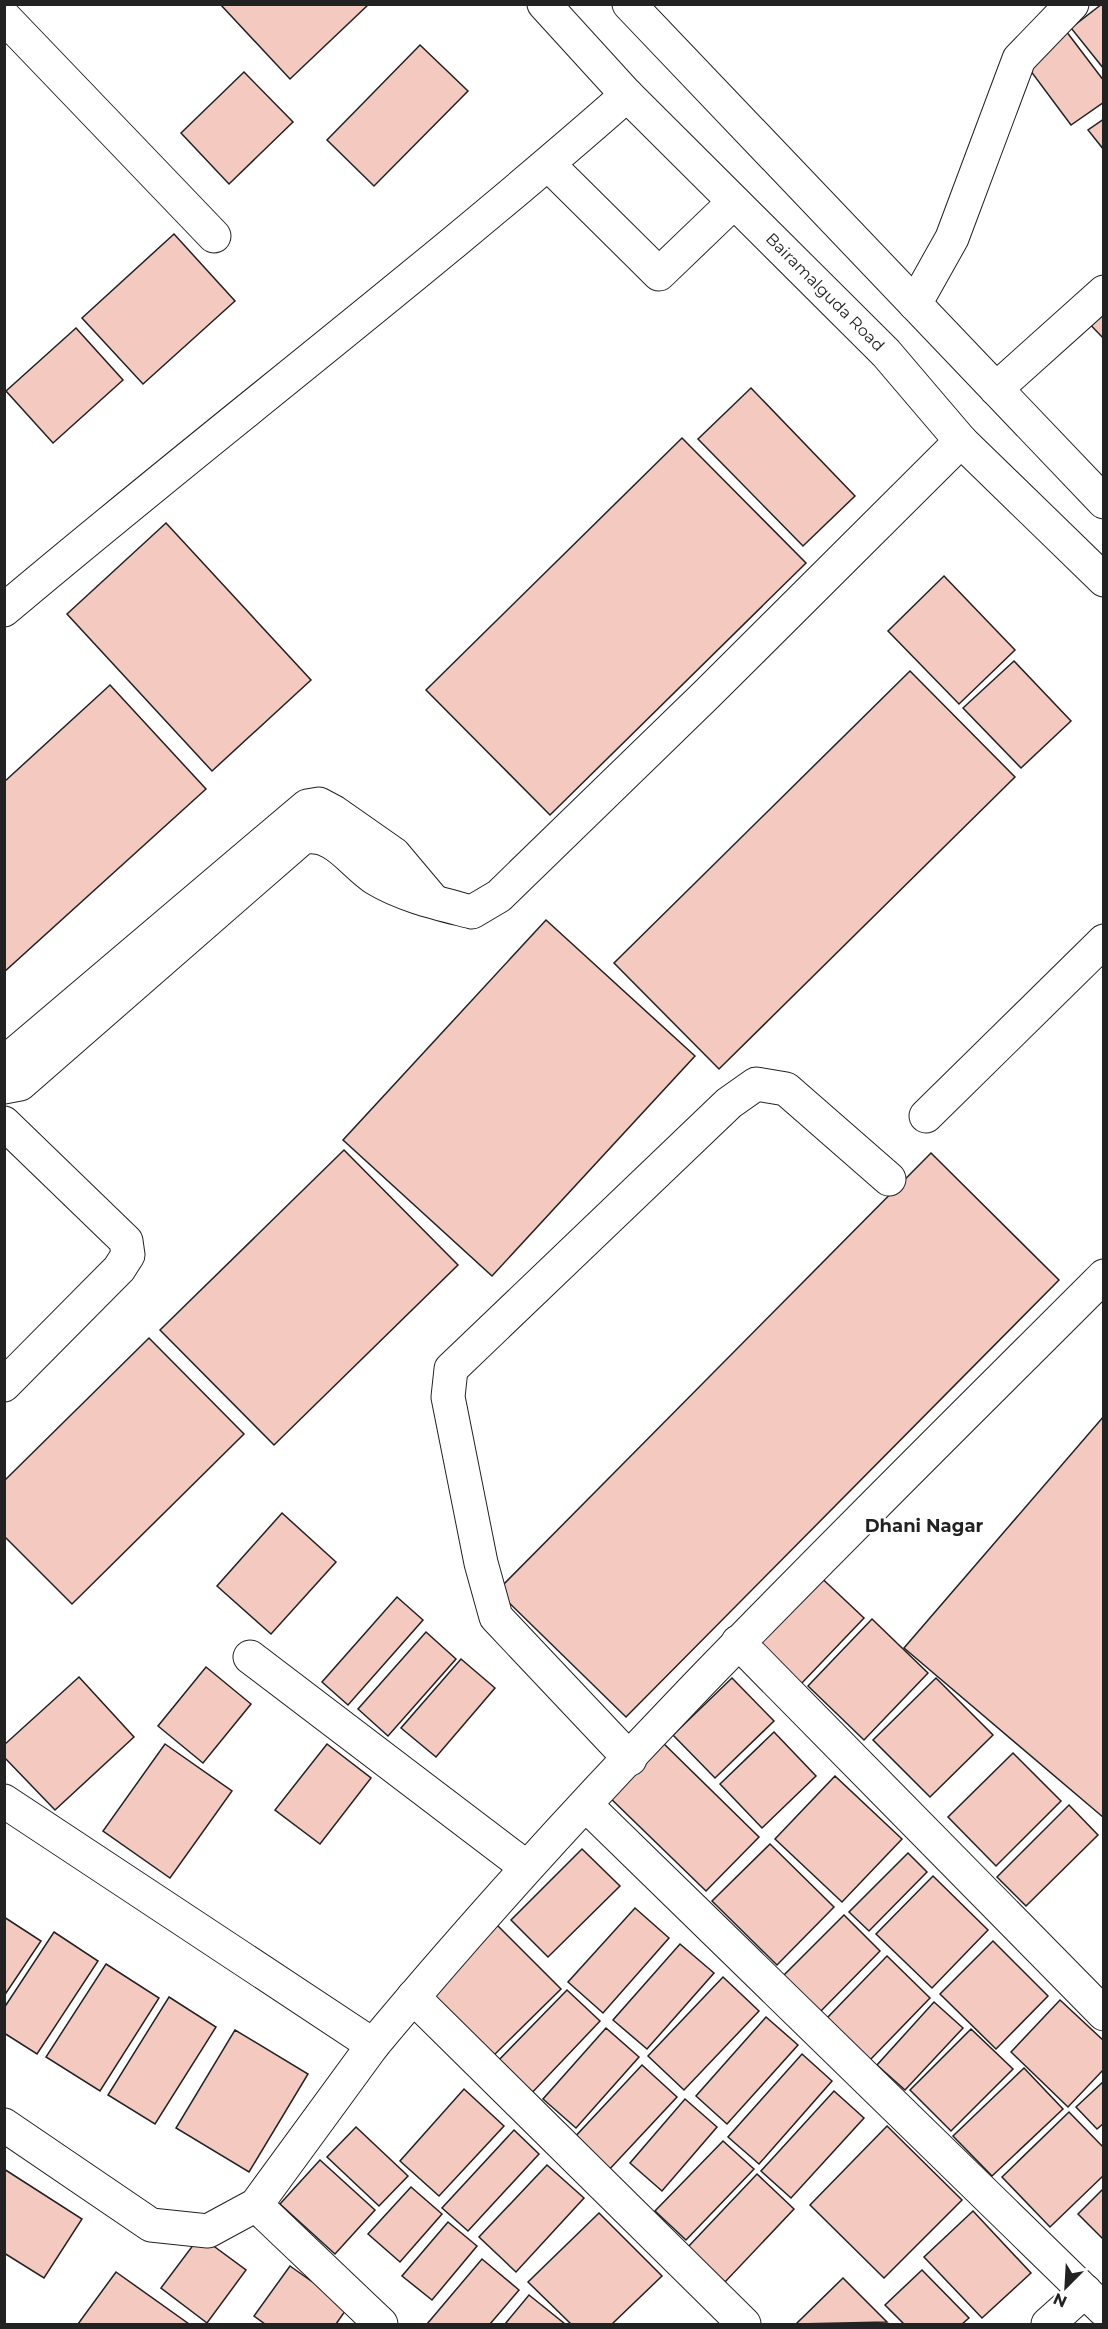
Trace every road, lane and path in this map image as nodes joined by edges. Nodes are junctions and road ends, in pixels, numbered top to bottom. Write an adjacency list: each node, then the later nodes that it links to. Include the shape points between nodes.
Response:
1 (544, 4): 5 (street, Bairamalguda Road)
2 (629, 4): 10 (street)
3 (1072, 4): 10 (street, via 1018,59 952,238)
4 (4, 17): 8 (street)
5 (627, 95): 6 (street); 7 (street, Bairamalguda Road)
6 (549, 165): 7 (street, via 659,274); 15 (street)
7 (734, 202): 12 (street, Bairamalguda Road, via 886,353)
8 (214, 236)
9 (1104, 292): 11 (street)
10 (915, 304): 11 (street)
11 (996, 389): 13 (street)
12 (962, 441): 14 (street, Bairamalguda Road); 16 (street, via 499,896 472,912)
13 (1104, 502)
14 (1104, 580)
15 (4, 610)
16 (434, 903): 18 (street, via 394,854 319,804 307,806); 19 (street, via 376,879 325,838 302,838 20,1084)
17 (1104, 941): 20 (street)
18 (4, 1062)
19 (4, 1087)
20 (926, 1116)
21 (4, 1123): 24 (street, via 126,1241 128,1254 119,1269)
22 (889, 1179): 27 (street, via 786,1089 756,1084 729,1103 451,1369 448,1397 481,1563 496,1617)
23 (1104, 1276): 25 (street)
24 (4, 1385)
25 (738, 1642): 27 (street); 32 (street)
26 (250, 1657): 30 (street)
27 (630, 1759): 29 (street)
28 (4, 1801): 33 (street)
29 (586, 1806): 30 (street); 36 (street)
30 (526, 1867): 31 (street)
31 (413, 1997): 33 (street); 38 (street)
32 (1104, 2014)
33 (373, 2045): 35 (street)
34 (4, 2126): 35 (street, via 151,2225 208,2231)
35 (256, 2205): 37 (street)
36 (1094, 2301): 39 (street)
37 (373, 2322)
38 (744, 2325)
39 (1048, 2325)

